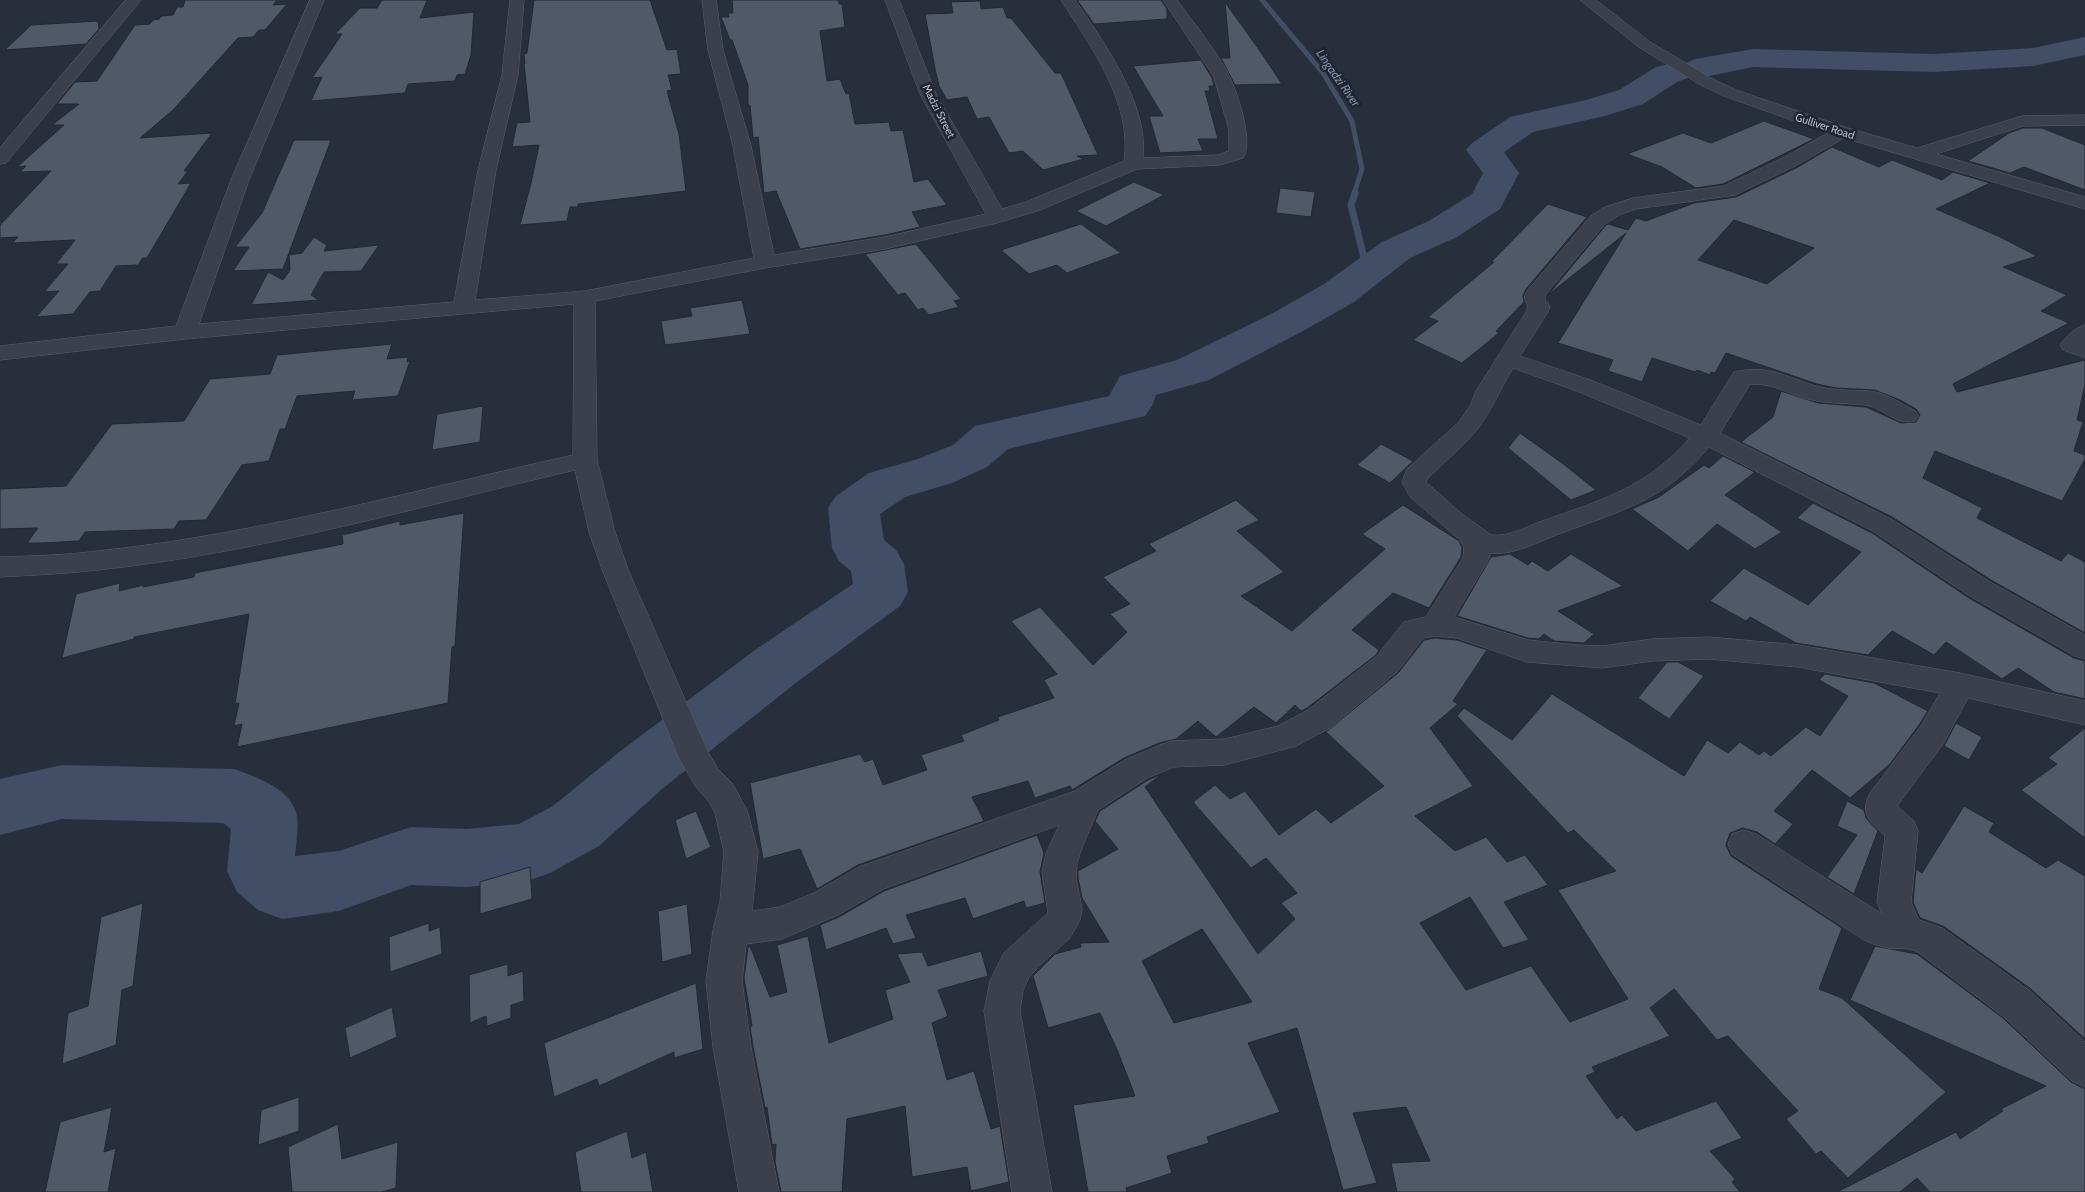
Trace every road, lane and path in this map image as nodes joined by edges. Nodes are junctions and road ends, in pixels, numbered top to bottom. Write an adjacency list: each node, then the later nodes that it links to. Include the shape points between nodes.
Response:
1 (134, 0): 12 (street)
2 (317, 0): 19 (street, via 240,180)
3 (516, 0): 18 (street, via 510,75 487,170)
4 (709, 0): 16 (street, via 709,18 739,132)
5 (892, 0): 15 (street, Madzi Street, via 928,94)
6 (1068, 0): 13 (street, via 1094,39 1127,105 1136,145)
7 (1170, 0): 13 (street, via 1220,72 1238,130 1239,147 1237,154 1220,160)
8 (1587, 0): 10 (street, Gulliver Road, via 1630,35 1705,81 1755,103)
9 (2085, 120): 11 (street, via 2022,121)
10 (1842, 132): 11 (street, Gulliver Road); 23 (street, via 1728,191 1632,204 1598,220 1535,294 1537,312)
11 (1918, 154): 14 (street, Gulliver Road)
12 (0, 159)
13 (1133, 164): 15 (street, via 1033,206)
14 (2085, 203)
15 (997, 217): 16 (street, via 877,244)
16 (765, 262): 17 (street)
17 (585, 297): 18 (street); 26 (street)
18 (462, 309): 19 (street)
19 (184, 332): 22 (street)
20 (2085, 332): 21 (street, via 2071,345)
21 (2085, 351)
22 (0, 354)
23 (1507, 359): 25 (street, via 1584,386); 27 (street, via 1481,407 1466,427 1416,475 1414,482 1419,491)
24 (1907, 416): 25 (street, via 1870,398 1813,393 1767,376 1742,377 1728,405)
25 (1706, 436): 27 (street, via 1673,471 1618,504 1508,543 1488,544); 30 (street, via 1882,525 1980,589)
26 (585, 460): 28 (street, via 182,548 113,559); 35 (street, via 602,532 628,605 695,758 731,810 741,852 737,902)
27 (1470, 534): 29 (street, via 1477,547 1476,559)
28 (0, 567)
29 (1434, 625): 31 (street, via 1458,628 1527,651 1603,657 1652,650 1709,648 1768,652); 33 (street, via 1414,630 1387,664 1319,719 1285,737 1225,752 1171,754 1136,769)
30 (2085, 648)
31 (1960, 685): 32 (street); 36 (street, via 1932,735 1881,803 1881,811 1902,831 1894,902)
32 (2085, 713)
33 (1086, 801): 35 (street, via 871,878 826,904 782,923); 39 (street, via 1061,859 1059,873 1064,918 1057,929 1024,955 1012,970 1004,990 1002,1011)
34 (1744, 844): 36 (street, via 1876,929)
35 (730, 930): 38 (street, via 724,981 732,1047)
36 (1907, 931): 37 (street, via 1930,940 2017,1004)
37 (2085, 1068)
38 (759, 1192)
39 (1032, 1192)

